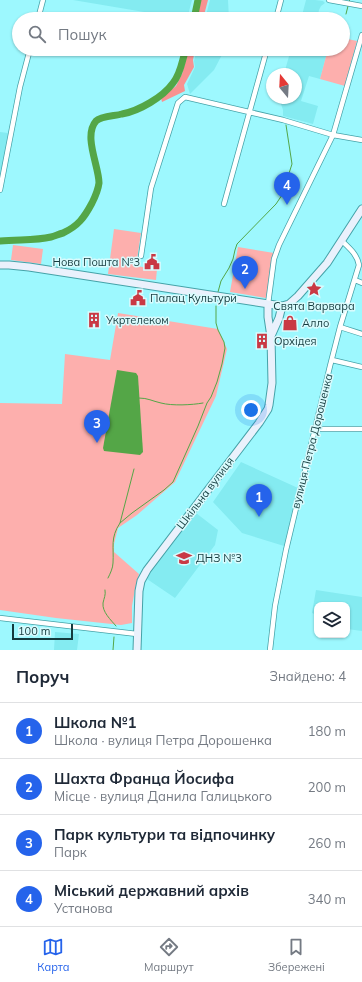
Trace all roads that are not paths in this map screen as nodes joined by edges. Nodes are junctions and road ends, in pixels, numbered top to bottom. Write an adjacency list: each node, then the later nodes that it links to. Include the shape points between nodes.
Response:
1 (43, 0): 5 (street)
2 (281, 0): 6 (street)
3 (330, 0): 4 (street)
4 (362, 6)
5 (40, 12)
6 (278, 12)
7 (362, 35): 11 (street)
8 (28, 56): 13 (street)
9 (265, 56): 10 (street)
10 (249, 112): 11 (street); 14 (street); 17 (street, via 186,97 178,103 151,188)
11 (334, 135): 12 (street); 21 (street, via 278,245)
12 (362, 140)
13 (0, 190)
14 (224, 204)
15 (362, 209): 16 (street)
16 (342, 241): 19 (street, вулиця Петра Дорошенка, via 358,260); 22 (street, via 298,296 289,304)
17 (141, 256)
18 (0, 265): 21 (street, via 52,270)
19 (355, 280): 20 (street); 23 (street, вулиця Петра Дорошенка)
20 (362, 283)
21 (268, 304): 22 (street); 25 (street, Шкільна вулиця)
22 (282, 306): 25 (street, Шкільна вулиця)
23 (340, 327): 24 (street); 26 (street, вулиця Петра Дорошенка)
24 (362, 334)
25 (271, 337): 31 (street, Шкільна вулиця, via 272,383 268,410 147,570 139,591)
26 (332, 360): 27 (street); 28 (street, вулиця Петра Дорошенка)
27 (362, 367)
28 (315, 428): 29 (street); 33 (street, вулиця Петра Дорошенка, via 281,574)
29 (362, 429)
30 (0, 618): 31 (street)
31 (137, 634): 32 (street, Шкільна вулиця)
32 (136, 650)
33 (270, 650)

